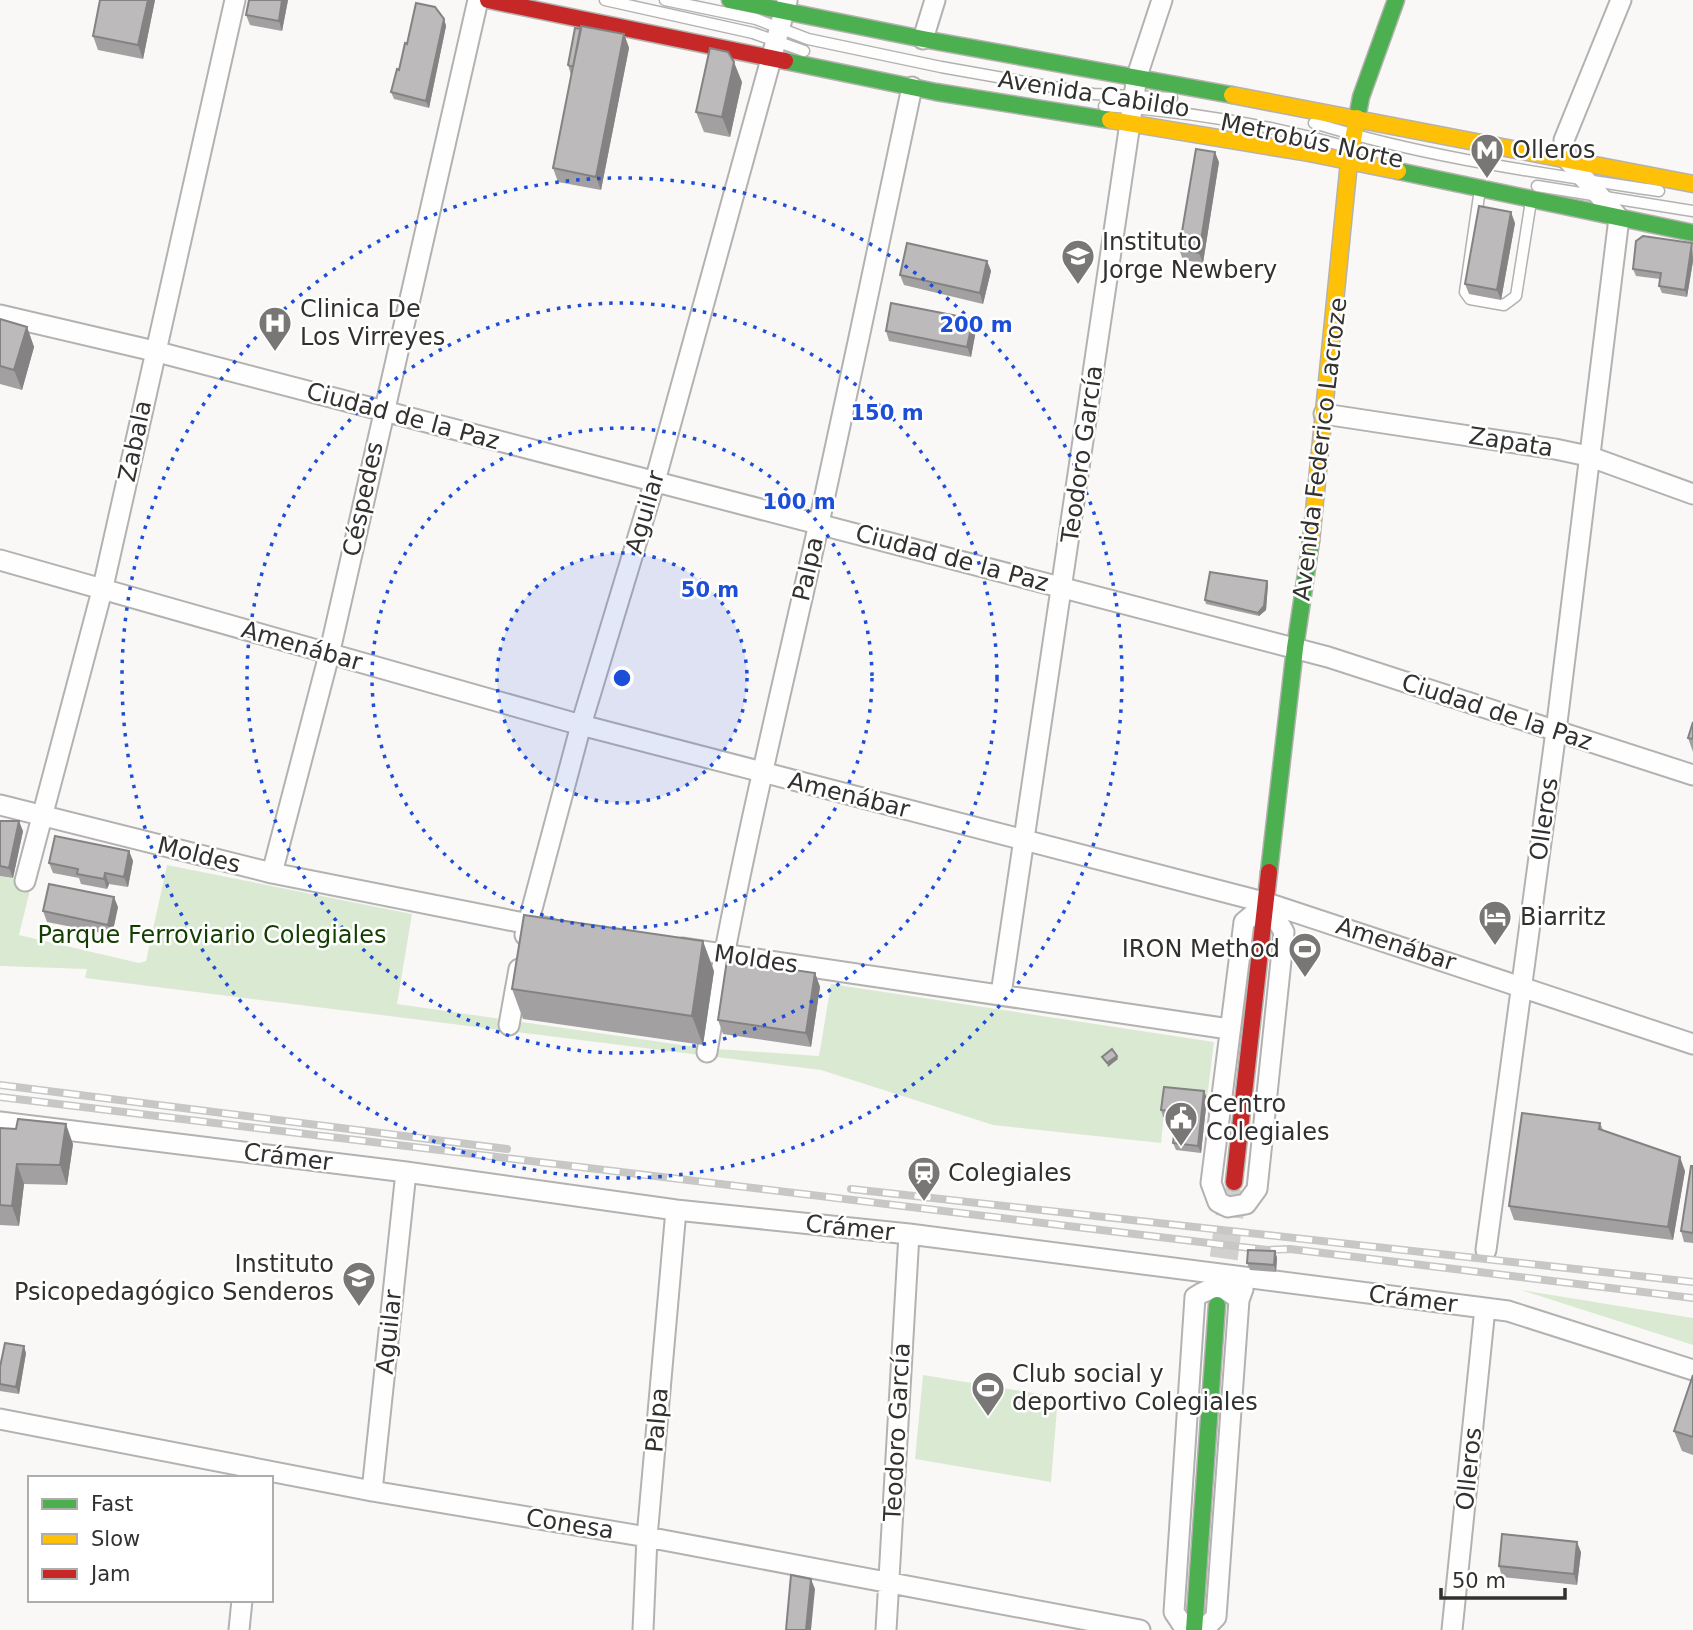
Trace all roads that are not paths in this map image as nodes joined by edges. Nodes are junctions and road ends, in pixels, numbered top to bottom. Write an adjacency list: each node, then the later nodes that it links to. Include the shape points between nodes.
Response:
1 (235, 0): 33 (street, Zabala)
2 (478, 0): 34 (street, Céspedes)
3 (488, 0): 11 (main road, Avenida Cabildo)
4 (605, 0): 11 (lane, Metrobús Norte, via 753,33)
5 (665, 0): 11 (lane, Metrobús Norte)
6 (730, 0): 11 (main road, Avenida Cabildo)
7 (935, 0): 12 (street)
8 (1162, 0): 16 (street, Teodoro García)
9 (1396, 0): 18 (main road, Avenida Federico Lacroze)
10 (1622, 0): 20 (street, via 1564,140)
11 (779, 28): 12 (main road, Avenida Cabildo); 13 (lane, Metrobús Norte); 14 (main road, Avenida Cabildo); 16 (lane, Metrobús Norte, via 962,71); 37 (street, Aguilar)
12 (923, 39): 16 (main road, Avenida Cabildo)
13 (822, 55)
14 (914, 80): 16 (main road, Avenida Cabildo, via 1082,118); 39 (street, Palpa)
15 (1185, 100): 16 (lane, Metrobús Norte)
16 (1134, 101): 18 (main road, Avenida Cabildo); 19 (lane, Metrobús Norte); 19 (main road, Avenida Cabildo, via 1158,126); 42 (street, Teodoro García)
17 (1288, 118): 19 (lane, Metrobús Norte)
18 (1356, 118): 19 (main road, Avenida Federico Lacroze); 20 (main road, Avenida Cabildo)
19 (1351, 149): 21 (lane, Metrobús Norte); 22 (lane, Metrobús Norte, via 1415,151); 25 (main road, Avenida Cabildo); 35 (main road, Avenida Federico Lacroze)
20 (1567, 159): 22 (street); 24 (main road, Avenida Cabildo)
21 (1465, 173)
22 (1587, 182): 26 (lane, Metrobús Norte); 27 (street)
23 (1519, 183): 27 (lane)
24 (1693, 184)
25 (1480, 189): 28 (main road, Avenida Cabildo); 28 (lane, via 1465,292 1470,299 1504,305 1516,296)
26 (1667, 192)
27 (1603, 197): 29 (lane); 30 (street)
28 (1531, 199): 30 (main road, Avenida Cabildo)
29 (1693, 211)
30 (1619, 218): 31 (main road, Avenida Cabildo); 36 (street, Olleros)
31 (1693, 233)
32 (0, 315): 33 (street, Ciudad de la Paz)
33 (154, 351): 34 (street, Ciudad de la Paz); 41 (street, Zabala)
34 (383, 410): 37 (street, Ciudad de la Paz); 44 (street, Céspedes)
35 (1324, 414): 36 (street, Zapata); 43 (main road, Avenida Federico Lacroze)
36 (1588, 456): 38 (street, Zapata); 46 (street, Olleros)
37 (654, 481): 39 (street, Ciudad de la Paz); 45 (street, Aguilar)
38 (1693, 494)
39 (819, 523): 42 (street, Ciudad de la Paz); 47 (street, Palpa)
40 (0, 560): 41 (street, Amenábar)
41 (103, 587): 44 (street, Amenábar); 50 (street, Zabala)
42 (1063, 587): 43 (street, Ciudad de la Paz); 51 (street, Teodoro García)
43 (1295, 648): 46 (street, Ciudad de la Paz); 54 (main road, Avenida Federico Lacroze)
44 (329, 655): 45 (street, Amenábar); 52 (street, Céspedes)
45 (581, 725): 47 (street, Amenábar); 55 (street, Aguilar)
46 (1556, 731): 48 (street, Ciudad de la Paz); 59 (street, Olleros)
47 (761, 772): 51 (street, Amenábar); 58 (street, Palpa)
48 (1693, 775)
49 (0, 805): 50 (street, Moldes)
50 (44, 817): 52 (street, Moldes); 53 (street, Zabala)
51 (1024, 840): 54 (street, Amenábar); 60 (street, Teodoro García)
52 (272, 873): 55 (street, Moldes)
53 (26, 881)
54 (1267, 903): 59 (street, Amenábar); 62 (street, via 1244,922); 62 (street, via 1284,932 1262,1148 1257,1189 1246,1204 1235,1207 1218,1202 1210,1183); 67 (main road, Avenida Federico Lacroze)
55 (527, 924): 56 (street, Moldes); 61 (street, Aguilar)
56 (566, 930)
57 (657, 944): 58 (street, Moldes)
58 (723, 954): 60 (street, Moldes); 64 (street, Palpa)
59 (1522, 985): 63 (street, Amenábar); 70 (street, Olleros)
60 (1001, 994): 62 (street, Moldes)
61 (509, 1025)
62 (1229, 1028)
63 (1693, 1044)
64 (708, 1052)
65 (0, 1122): 66 (street, Crámer)
66 (406, 1172): 68 (street, Crámer); 78 (street, Aguilar)
67 (1234, 1182)
68 (676, 1210): 69 (street, Crámer); 79 (street, Palpa)
69 (909, 1234): 71 (street, Crámer); 80 (street, Teodoro García)
70 (1486, 1250)
71 (1250, 1279): 72 (street); 74 (street, Crámer)
72 (1240, 1300): 86 (street, via 1220,1287 1195,1297 1174,1612); 88 (street, via 1216,1618)
73 (1217, 1305): 87 (main road)
74 (1485, 1308): 75 (street, Crámer, via 1508,1311); 89 (street, Olleros)
75 (1693, 1370)
76 (0, 1419): 77 (street, Conesa)
77 (256, 1473): 78 (street, Conesa)
78 (372, 1491): 79 (street, Conesa)
79 (647, 1537): 80 (street, Conesa); 83 (street, Palpa)
80 (888, 1580): 84 (street, Teodoro García); 85 (street, Conesa)
81 (242, 1602): 82 (street)
82 (239, 1630)
83 (643, 1630)
84 (886, 1630)
85 (1140, 1630)
86 (1186, 1630)
87 (1194, 1630)
88 (1203, 1630)
89 (1452, 1630)

